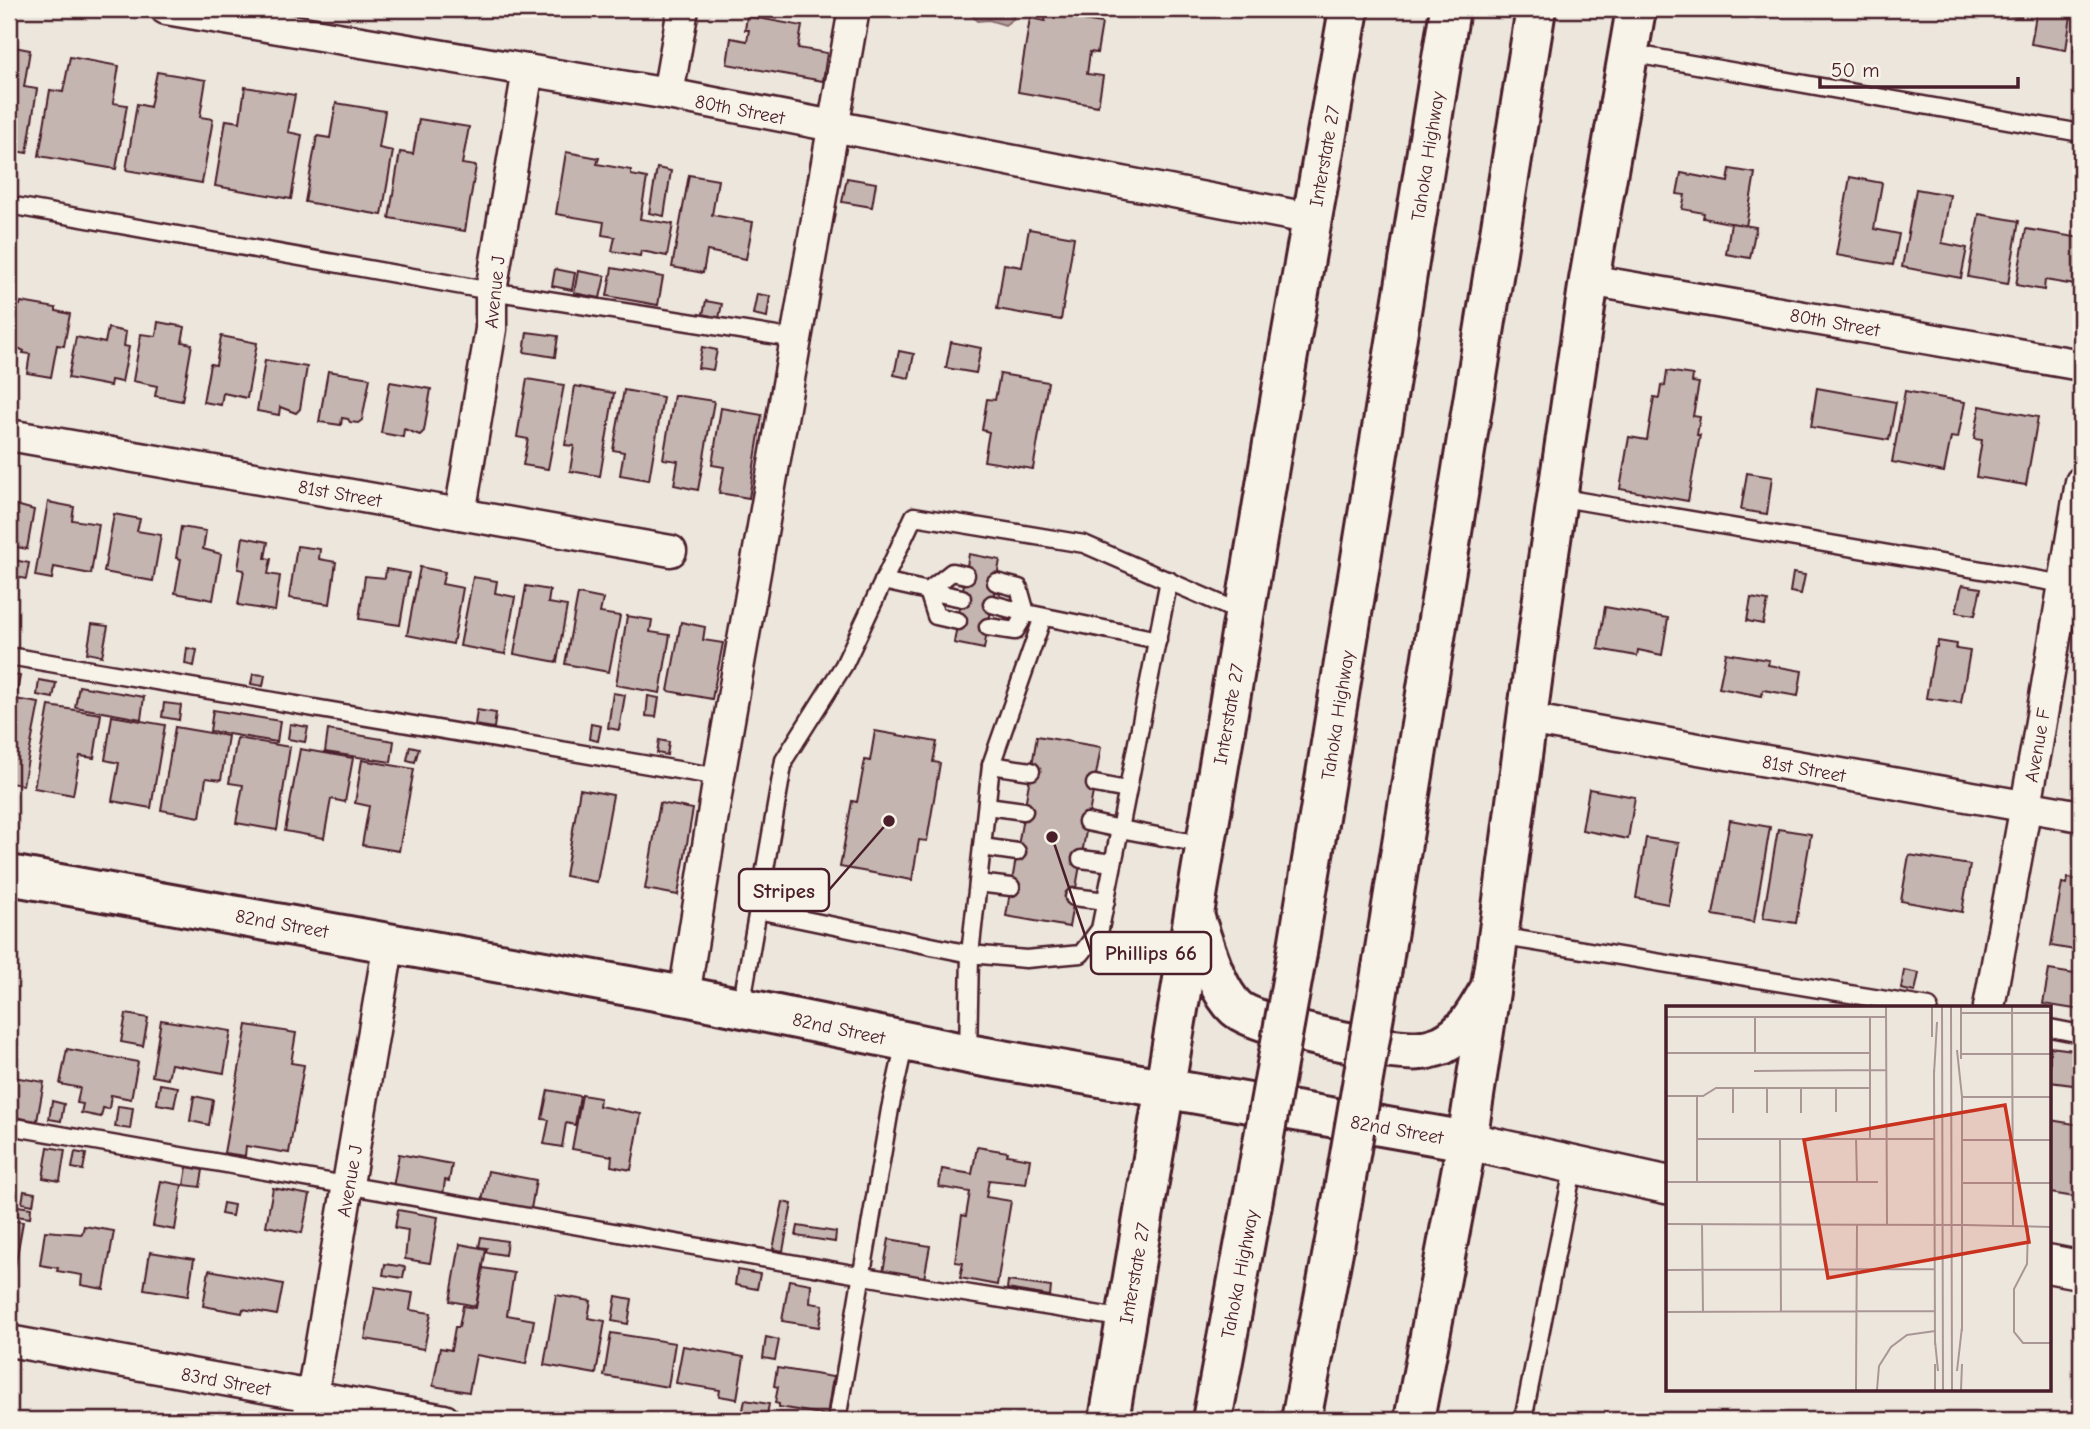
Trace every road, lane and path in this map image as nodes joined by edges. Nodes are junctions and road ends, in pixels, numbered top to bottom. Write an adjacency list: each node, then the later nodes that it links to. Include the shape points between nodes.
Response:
1 (166, 9): 9 (street, 80th Street)
2 (683, 9): 10 (street)
3 (854, 9): 11 (street)
4 (1349, 9): 14 (main road, Interstate 27)
5 (1450, 9): 90 (main road, Tahoka Highway, bridge, via 1297,953)
6 (1535, 9): 91 (main road, bridge, via 1382,968)
7 (1636, 9): 8 (main road)
8 (1629, 53): 12 (lane); 15 (main road)
9 (528, 70): 10 (street, 80th Street); 16 (street, Avenue J)
10 (668, 94): 11 (street, 80th Street)
11 (833, 127): 14 (street, 80th Street); 17 (street)
12 (2081, 133)
13 (9, 205): 16 (lane)
14 (1313, 219): 33 (main road, Interstate 27)
15 (1589, 280): 18 (street, 80th Street); 21 (main road)
16 (491, 291): 17 (lane); 22 (street, Avenue J, via 491,329)
17 (796, 339): 42 (street)
18 (2081, 365)
19 (9, 435): 22 (street, 81st Street)
20 (2081, 482): 28 (street, Avenue F)
21 (1557, 497): 28 (lane); 39 (main road)
22 (460, 514): 23 (street, 81st Street)
23 (671, 551)
24 (966, 575): 29 (lane, via 952,572)
25 (1169, 580): 26 (lane, via 1084,544 914,516); 33 (lane); 37 (lane)
26 (883, 581): 29 (lane); 61 (lane, via 844,665 784,760)
27 (996, 582): 32 (lane, via 1019,588)
28 (2073, 585): 46 (street, Avenue F)
29 (928, 591): 30 (lane); 35 (lane, via 936,616)
30 (962, 598)
31 (992, 604): 32 (lane)
32 (1026, 612): 34 (lane); 36 (lane, via 1015,631)
33 (1245, 615): 51 (main road, Interstate 27)
34 (1043, 617): 37 (lane); 40 (lane)
35 (958, 621)
36 (988, 627)
37 (1157, 640): 44 (lane)
38 (9, 656): 42 (lane)
39 (1527, 719): 46 (street, 81st Street); 63 (main road)
40 (991, 765): 41 (lane); 45 (lane)
41 (1031, 771)
42 (719, 777): 67 (street)
43 (1095, 783): 44 (lane)
44 (1127, 790): 50 (lane)
45 (987, 806): 47 (lane); 52 (lane)
46 (2026, 807): 48 (street, 81st Street); 69 (street, Avenue F)
47 (1024, 811)
48 (2081, 816)
49 (1087, 822): 50 (lane)
50 (1120, 829): 51 (lane); 55 (lane)
51 (1206, 845): 62 (main road, Interstate 27)
52 (982, 847): 53 (lane); 57 (lane)
53 (1017, 852)
54 (1082, 859): 55 (lane)
55 (1113, 863): 60 (lane)
56 (9, 875): 64 (main road, 82nd Street)
57 (978, 883): 58 (lane); 65 (lane)
58 (1011, 887)
59 (1074, 897): 60 (lane)
60 (1106, 901): 65 (lane, via 1100,929 1082,954 1026,959)
61 (757, 910): 65 (lane); 70 (lane)
62 (1194, 914): 66 (main road, via 1222,988 1234,1006 1263,1023 1421,1051 1460,1033); 75 (main road, Interstate 27)
63 (1498, 936): 66 (main road); 68 (lane)
64 (389, 942): 67 (main road, 82nd Street); 80 (street, Avenue J)
65 (970, 954): 74 (lane)
66 (1490, 987): 77 (main road)
67 (684, 996): 70 (main road, 82nd Street)
68 (1923, 1006)
69 (1989, 1006)
70 (741, 1007): 73 (main road, 82nd Street)
71 (2052, 1028): 72 (lane)
72 (2081, 1034)
73 (905, 1042): 74 (main road, 82nd Street); 83 (lane)
74 (968, 1054): 75 (main road, 82nd Street)
75 (1165, 1089): 77 (main road, 82nd Street); 84 (main road, Interstate 27)
76 (9, 1126): 80 (lane)
77 (1467, 1141): 78 (street, 82nd Street); 92 (main road)
78 (1574, 1164): 79 (street, 82nd Street); 93 (lane)
79 (1666, 1185)
80 (349, 1186): 83 (lane); 86 (street, Avenue J)
81 (2052, 1264): 82 (street)
82 (2081, 1270)
83 (862, 1274): 84 (lane); 88 (lane)
84 (1126, 1319): 89 (main road, Interstate 27)
85 (9, 1341): 86 (street, 83rd Street)
86 (310, 1409): 87 (street, 83rd Street)
87 (444, 1420)
88 (837, 1420)
89 (1109, 1420)
90 (1212, 1420)
91 (1301, 1420)
92 (1414, 1420)
93 (1524, 1420)

